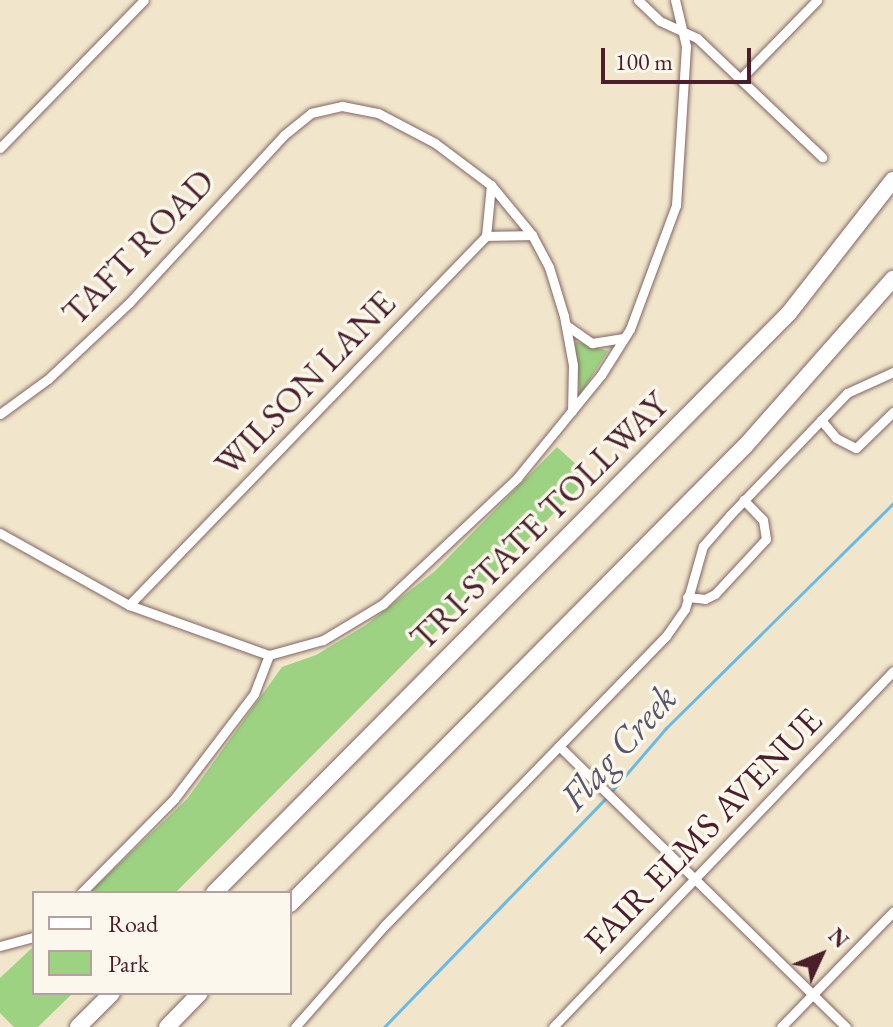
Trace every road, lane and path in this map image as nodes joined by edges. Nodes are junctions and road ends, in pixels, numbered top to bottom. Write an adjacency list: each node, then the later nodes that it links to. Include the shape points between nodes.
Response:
1 (144, 0): 7 (street)
2 (638, 0): 5 (street, via 660,21)
3 (675, 0): 5 (street)
4 (817, 0): 6 (street)
5 (681, 27): 6 (street); 15 (street, via 686,46 676,205)
6 (741, 78): 8 (street)
7 (0, 148)
8 (822, 157)
9 (893, 180): 30 (highway, TRI-STATE TOLLWAY, via 789,313)
10 (491, 185): 11 (street); 12 (street); 19 (street, TAFT ROAD, via 435,143 378,113 342,106 311,113 284,135 129,303 48,379)
11 (532, 235): 12 (street); 14 (street, via 549,267)
12 (486, 236): 24 (street, WILSON LANE)
13 (893, 279): 31 (highway, via 746,445)
14 (566, 325): 15 (street, via 592,343); 17 (street, via 573,365)
15 (624, 337): 17 (street)
16 (893, 372): 20 (street, via 847,393)
17 (572, 411): 25 (street, via 517,478 383,604 323,640)
18 (893, 412): 20 (street, via 856,448 836,438)
19 (0, 414)
20 (821, 420): 21 (street)
21 (744, 500): 23 (street, via 703,546); 23 (street, via 763,520 766,539 715,594)
22 (0, 533): 24 (street)
23 (687, 597): 27 (street, via 666,636)
24 (129, 605): 25 (street)
25 (269, 655): 29 (street, via 254,694 174,799)
26 (893, 671): 28 (street, FAIR ELMS AVENUE)
27 (559, 746): 28 (street); 40 (street, via 384,926)
28 (695, 879): 35 (street); 41 (street, FAIR ELMS AVENUE)
29 (83, 891)
30 (216, 891)
31 (292, 902)
32 (893, 912): 35 (street)
33 (32, 938): 34 (street)
34 (0, 946)
35 (813, 994): 42 (street); 43 (street)
36 (110, 995): 38 (highway)
37 (198, 995): 39 (highway)
38 (78, 1027)
39 (167, 1027)
40 (295, 1027)
41 (553, 1027)
42 (781, 1027)
43 (846, 1027)

